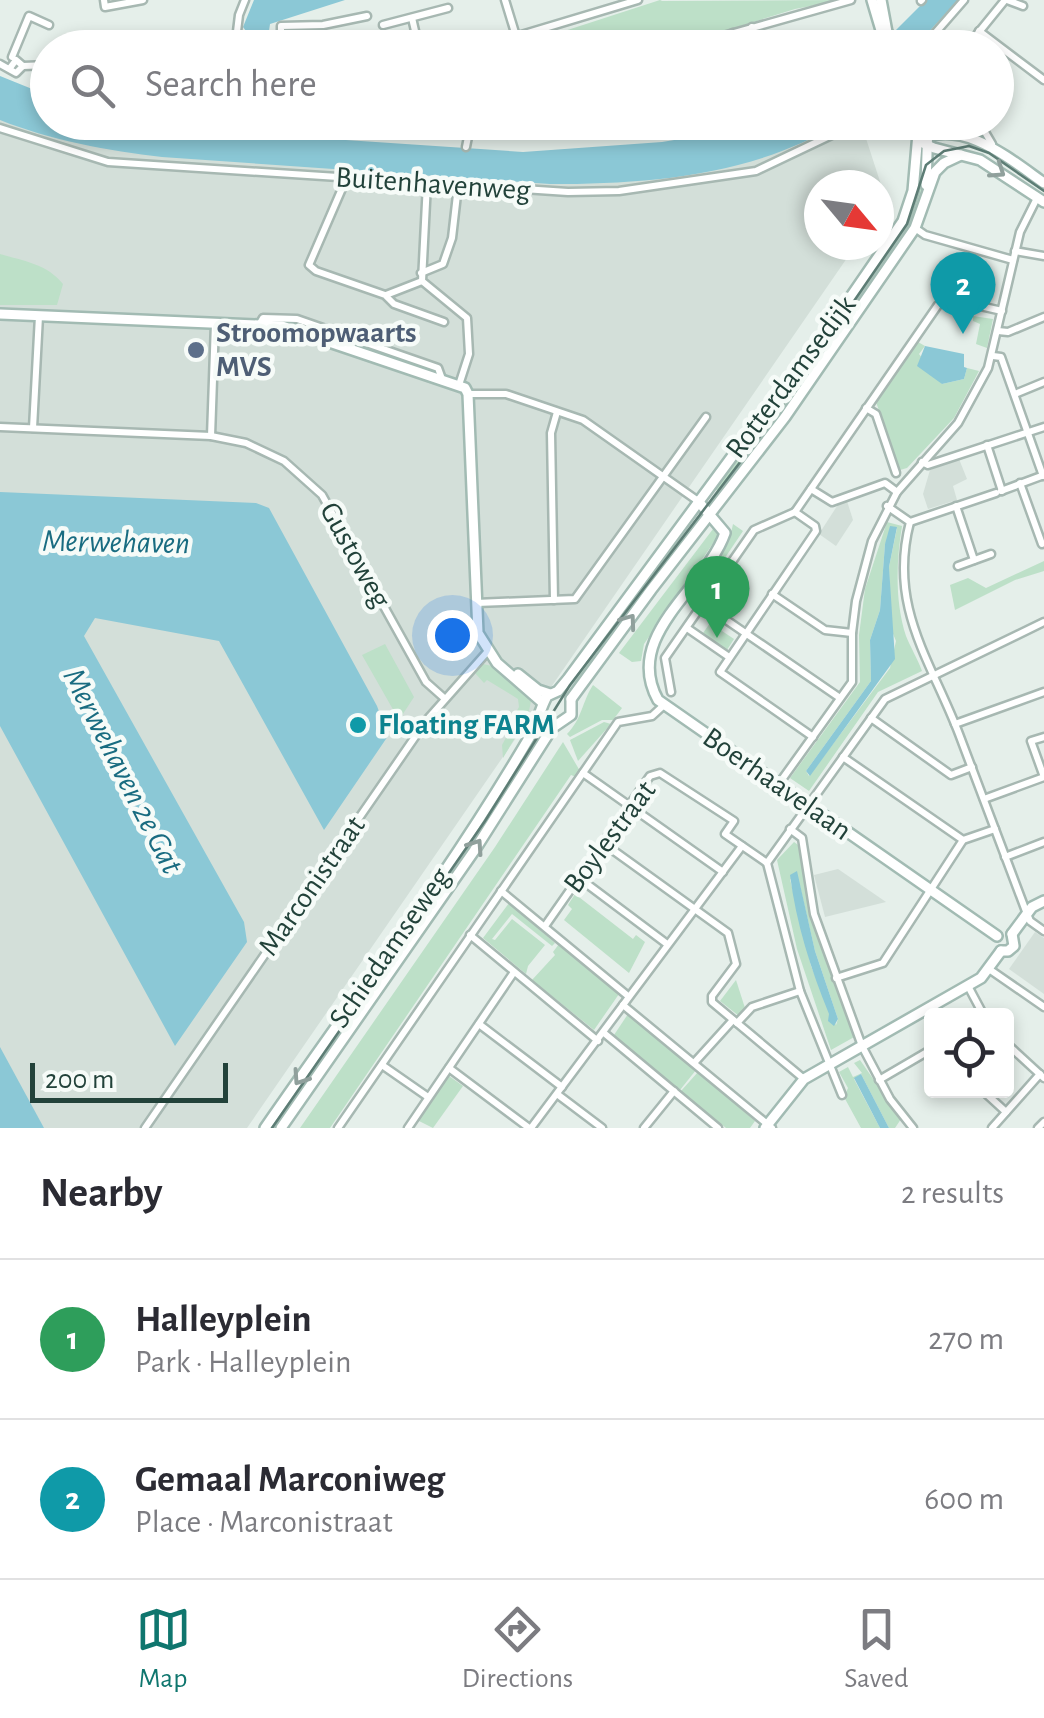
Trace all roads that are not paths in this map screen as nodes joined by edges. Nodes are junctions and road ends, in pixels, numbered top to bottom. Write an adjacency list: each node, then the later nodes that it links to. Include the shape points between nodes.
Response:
1 (104, 0): 2 (street, via 105,6)
2 (143, 0)
3 (245, 0): 18 (street)
4 (505, 0): 21 (street)
5 (851, 0): 17 (street)
6 (872, 0): 25 (main road)
7 (881, 0): 26 (main road)
8 (964, 0): 27 (street)
9 (1006, 0): 11 (street); 28 (street)
10 (633, 1): 22 (street)
11 (1023, 6)
12 (448, 8): 14 (street)
13 (367, 16): 19 (street)
14 (412, 18): 16 (street); 20 (street)
15 (49, 24): 31 (street, via 30,16)
16 (383, 25)
17 (752, 27): 23 (street); 24 (street)
18 (237, 30)
19 (281, 30)
20 (414, 30)
21 (514, 30)
22 (536, 30)
23 (744, 30)
24 (753, 30)
25 (881, 30)
26 (888, 30)
27 (938, 30)
28 (981, 30)
29 (0, 52): 31 (street)
30 (1014, 60): 34 (street)
31 (12, 62): 32 (street); 33 (street)
32 (0, 64)
33 (30, 65)
34 (1044, 80)
35 (0, 128): 36 (street, Buitenhavenweg)
36 (30, 137)
37 (38, 140): 49 (street, Buitenhavenweg, via 108,162)
38 (467, 140): 45 (street)
39 (821, 140): 52 (street, Buitenhavenweg, via 756,171 672,185 568,192)
40 (927, 140): 43 (main road)
41 (970, 140): 51 (main road)
42 (990, 140): 44 (street)
43 (924, 141): 46 (main road); 47 (main road, Rotterdamsedijk); 48 (main road)
44 (992, 144)
45 (466, 146)
46 (961, 156): 53 (main road, via 939,168); 54 (main road, one-way to 54, via 986,162)
47 (914, 162): 48 (main road); 89 (main road, Rotterdamsedijk, via 903,221 774,410)
48 (926, 162): 53 (main road)
49 (347, 178): 50 (street, Buitenhavenweg); 59 (street, via 309,264)
50 (428, 183): 52 (street, Buitenhavenweg); 58 (street)
51 (1044, 183)
52 (458, 186): 58 (street, via 443,264)
53 (927, 193): 55 (main road, Rotterdamsedijk)
54 (1041, 200): 56 (street, via 1023,222)
55 (915, 228): 56 (street); 93 (main road, Rotterdamsedijk)
56 (1014, 255): 57 (street); 60 (street)
57 (1044, 256)
58 (421, 277): 59 (street); 69 (street, via 467,318 469,354)
59 (385, 295): 64 (street)
60 (1002, 311): 66 (street); 72 (street, via 941,302)
61 (0, 314): 62 (main road)
62 (39, 316): 65 (main road); 77 (street)
63 (1044, 317): 66 (street)
64 (444, 322)
65 (215, 323): 69 (main road, via 296,329); 79 (street)
66 (998, 331): 67 (street)
67 (994, 356): 71 (street, via 1001,358); 81 (street, via 958,424)
68 (1044, 382): 71 (street)
69 (460, 386): 70 (main road)
70 (468, 394): 73 (street, via 506,394); 101 (main road)
71 (1015, 394): 78 (street)
72 (866, 408): 82 (street, via 876,414); 86 (street)
73 (557, 412): 83 (street, via 583,420); 100 (street, via 551,433)
74 (706, 416): 83 (street)
75 (0, 427): 77 (street, Gustoweg)
76 (1044, 427): 78 (street)
77 (33, 428): 79 (street, Gustoweg)
78 (1028, 433): 80 (street); 84 (street)
79 (212, 436): 113 (street, Gustoweg, via 264,450 311,482 426,682)
80 (988, 444): 81 (street); 88 (street)
81 (922, 462): 87 (street)
82 (896, 473)
83 (662, 474): 89 (street); 100 (street, via 576,600)
84 (1043, 476): 85 (street)
85 (1020, 483): 88 (street); 95 (street)
86 (811, 489): 87 (street, via 832,502 886,483); 92 (street)
87 (896, 492): 90 (street)
88 (999, 492): 91 (street)
89 (698, 502): 93 (main road); 110 (main road, Rotterdamsedijk)
90 (887, 506): 94 (street); 106 (street, via 863,570)
91 (956, 506): 94 (street); 97 (street)
92 (795, 512): 99 (street, via 816,531); 102 (street, via 756,528)
93 (712, 515): 115 (main road, Rotterdamsedijk, one-way to 93); 116 (main road, via 724,538 648,654 654,693)
94 (910, 522): 109 (street, via 904,549 907,610)
95 (1042, 544)
96 (991, 554): 97 (street)
97 (974, 560): 98 (street)
98 (958, 566)
99 (772, 594): 105 (street); 106 (street, via 826,630)
100 (554, 600): 101 (street)
101 (475, 603): 107 (main road)
102 (703, 604): 104 (street); 105 (street)
103 (1044, 622): 109 (street)
104 (686, 628): 108 (street); 111 (street, via 666,658)
105 (746, 632): 108 (street); 114 (street)
106 (852, 633): 114 (street, via 852,682)
107 (488, 651): 110 (main road, via 538,690); 113 (street, Marconistraat); 117 (main road)
108 (729, 657): 122 (street, via 721,674)
109 (933, 675): 118 (street, via 885,699); 120 (street)
110 (554, 692): 115 (main road); 117 (main road)
111 (671, 692)
112 (1044, 692): 120 (street)
113 (444, 698): 185 (street, Marconistraat)
114 (840, 698): 122 (street)
115 (571, 700): 119 (main road, via 571,715)
116 (664, 706): 125 (street, via 652,716 618,722); 127 (main road, Boerhaavelaan)
117 (543, 707): 119 (main road); 186 (main road, Schiedamseweg, one-way to 186, via 463,845)
118 (870, 718): 123 (street); 124 (street, via 951,775)
119 (558, 722): 187 (main road, Schiedamseweg, one-way to 119)
120 (956, 724): 124 (street)
121 (1044, 737): 126 (street, via 1032,741)
122 (813, 738): 127 (street)
123 (843, 758): 130 (street); 133 (street)
124 (972, 767): 128 (street)
125 (582, 773): 129 (street); 142 (street)
126 (1044, 777): 128 (street)
127 (778, 785): 130 (main road, Boerhaavelaan)
128 (984, 799): 132 (street)
129 (629, 806): 134 (street, Boylestraat); 136 (street, Boylestraat, via 650,776 660,773 734,821 725,834); 139 (street)
130 (808, 806): 131 (street); 141 (main road, Boerhaavelaan)
131 (790, 828): 138 (street); 155 (street, via 802,838 814,914)
132 (995, 829): 133 (street); 137 (street)
133 (963, 840): 141 (street)
134 (604, 842): 140 (street, Boylestraat); 144 (street)
135 (1044, 842): 137 (street)
136 (742, 846): 138 (street); 139 (street)
137 (1005, 856): 145 (street)
138 (767, 863): 157 (street)
139 (722, 872): 144 (street)
140 (579, 878): 146 (street, Boylestraat); 151 (street)
141 (930, 889): 150 (main road, Boerhaavelaan); 155 (street, via 883,963)
142 (501, 891): 146 (street); 149 (street)
143 (1044, 901): 145 (main road)
144 (695, 909): 151 (street); 162 (street, via 728,933 736,964 711,999)
145 (1027, 914): 147 (street); 148 (main road)
146 (544, 926): 158 (street)
147 (1044, 931)
148 (1012, 934): 150 (main road); 152 (main road, via 1014,946)
149 (470, 935): 154 (street); 170 (street)
150 (997, 936): 152 (main road)
151 (668, 944): 158 (street)
152 (1001, 950): 153 (main road)
153 (989, 969): 156 (main road); 160 (street)
154 (514, 972): 163 (street); 165 (street)
155 (836, 978): 166 (street)
156 (968, 986): 161 (street); 166 (main road)
157 (800, 991): 162 (street, via 752,1007); 171 (street)
158 (628, 996): 159 (street)
159 (623, 1006): 164 (street); 169 (street)
160 (1044, 1007)
161 (980, 1008)
162 (735, 1022): 169 (street); 174 (street)
163 (480, 1024): 172 (street); 176 (street)
164 (604, 1033): 165 (street); 177 (street)
165 (598, 1042): 176 (street)
166 (862, 1046): 171 (main road); 175 (street)
167 (1014, 1050): 173 (street)
168 (924, 1054): 175 (street)
169 (694, 1063): 184 (street)
170 (382, 1065): 179 (street); 188 (street)
171 (830, 1065): 174 (main road); 178 (street)
172 (449, 1068): 179 (street); 189 (street)
173 (1042, 1076): 181 (street)
174 (804, 1080): 184 (main road)
175 (879, 1080): 193 (street)
176 (559, 1091): 189 (street); 190 (street)
177 (674, 1091): 191 (street); 192 (street)
178 (842, 1095)
179 (428, 1097): 183 (street)
180 (991, 1098): 181 (street)
181 (1006, 1112): 194 (street)
182 (1044, 1122): 195 (street)
183 (412, 1126)
184 (769, 1127)
185 (144, 1128)
186 (265, 1128)
187 (282, 1128)
188 (338, 1128)
189 (530, 1128)
190 (602, 1128)
191 (644, 1128)
192 (718, 1128)
193 (913, 1128)
194 (992, 1128)
195 (1038, 1128)

